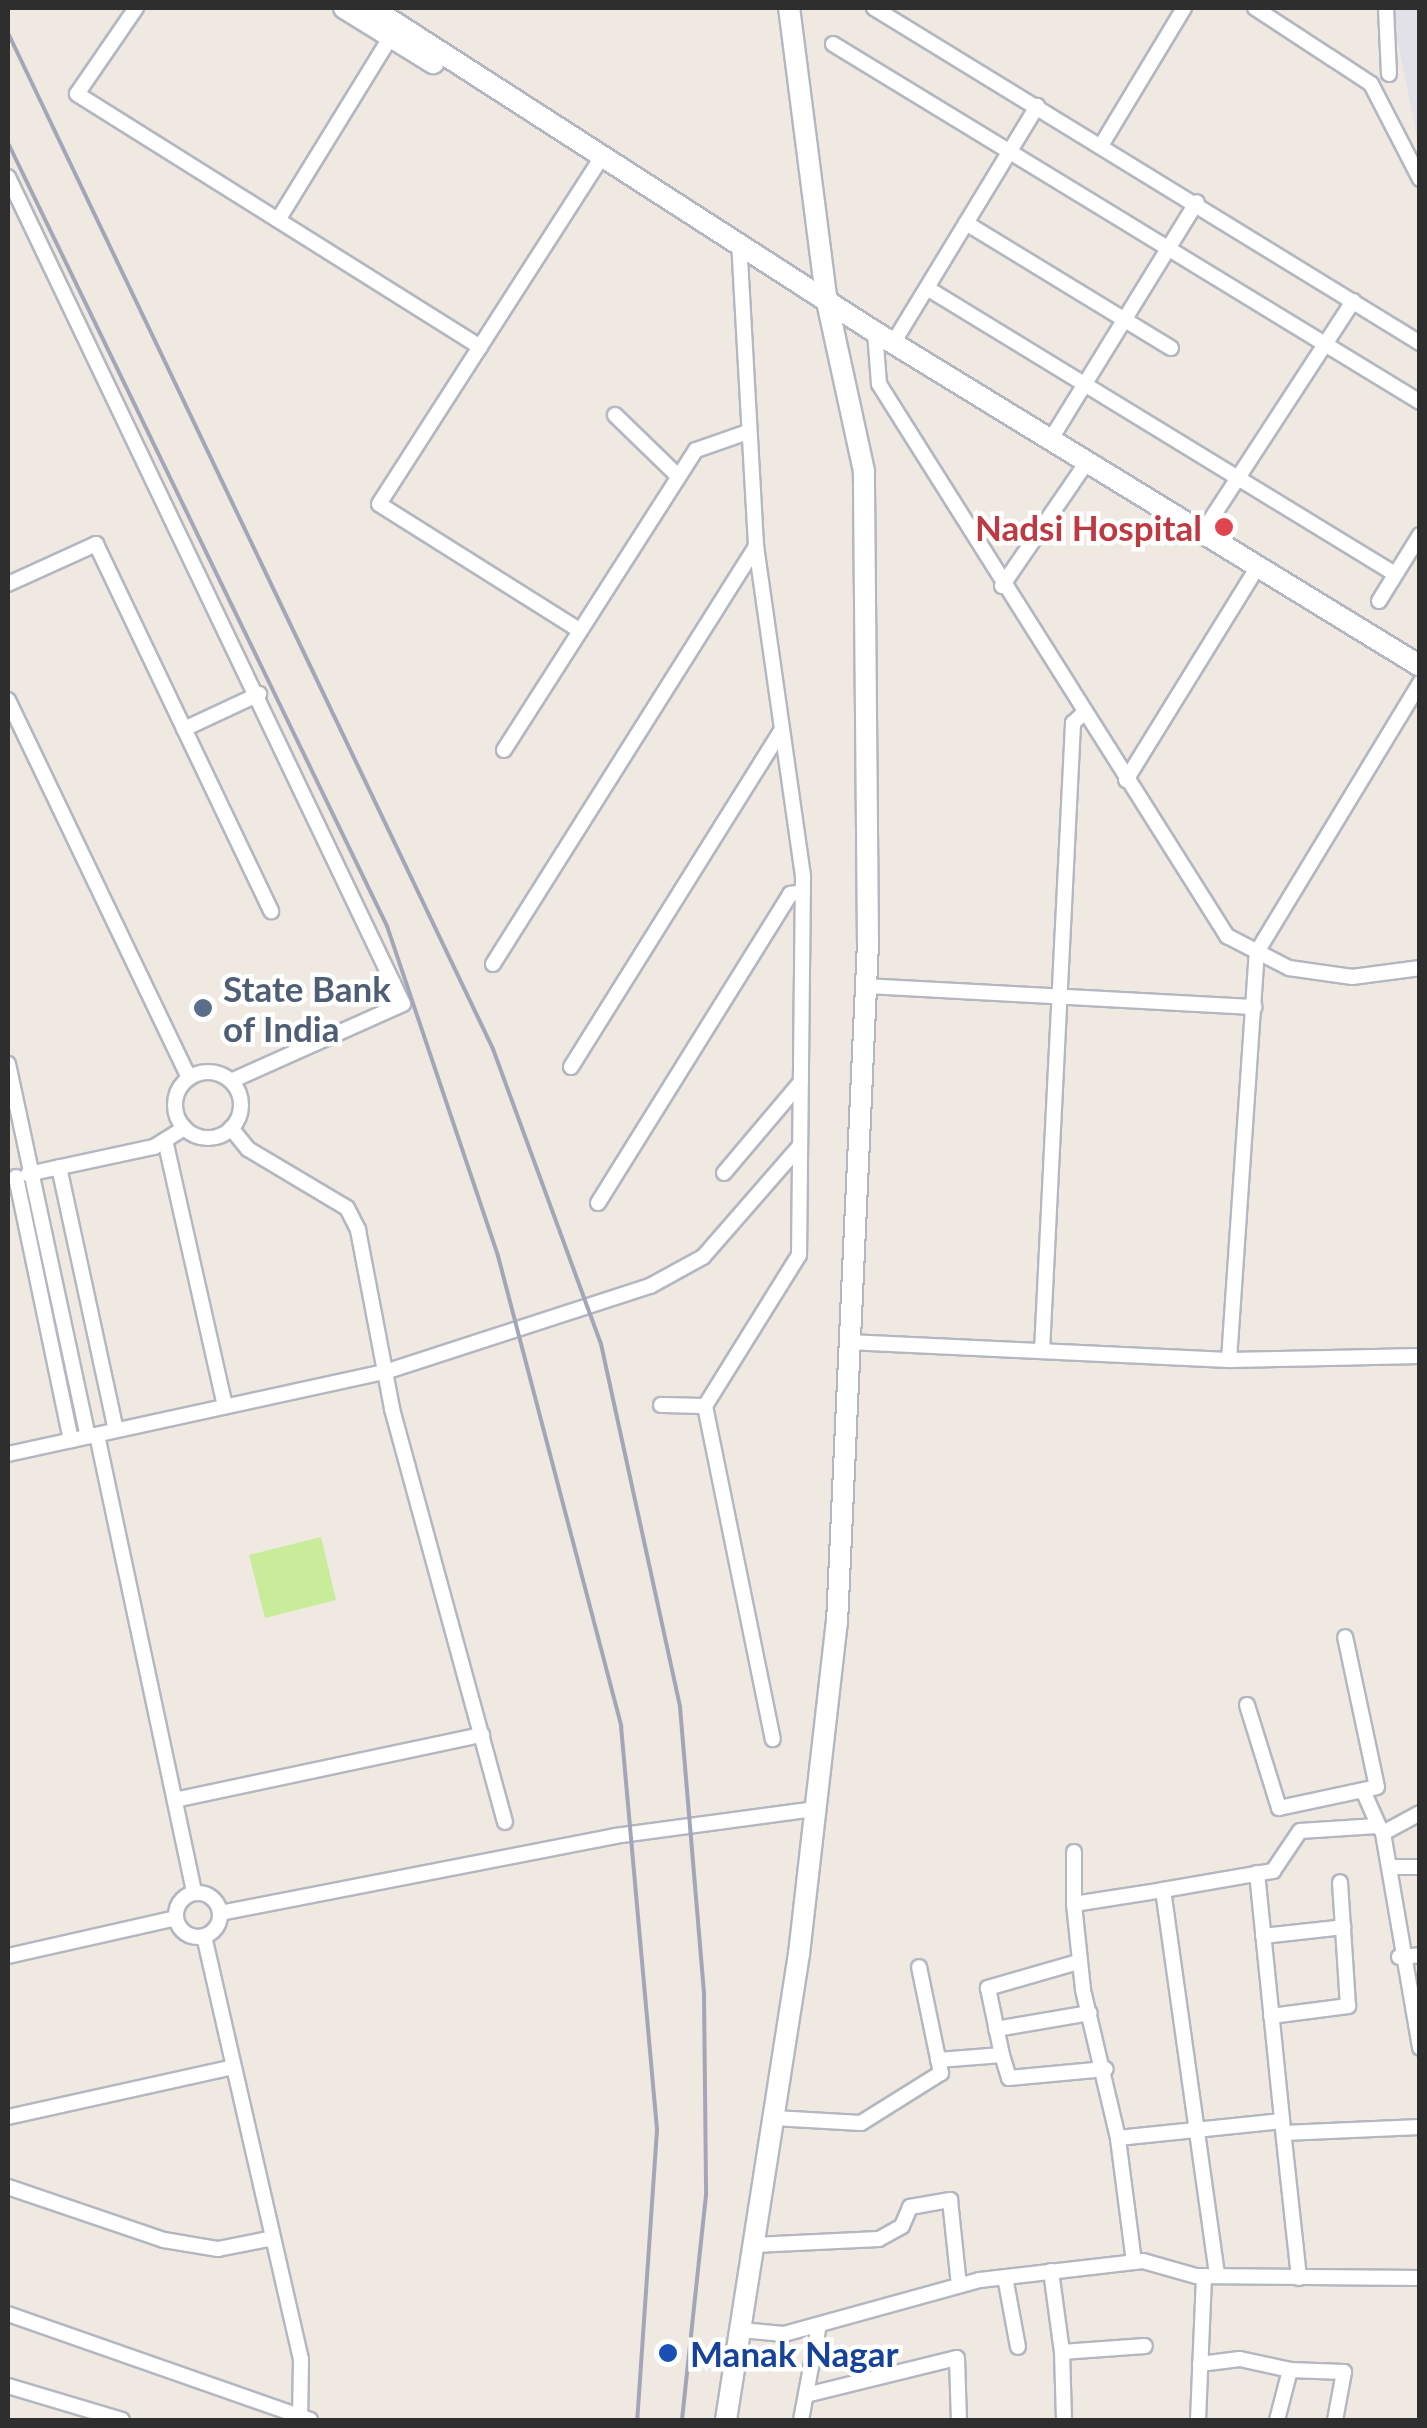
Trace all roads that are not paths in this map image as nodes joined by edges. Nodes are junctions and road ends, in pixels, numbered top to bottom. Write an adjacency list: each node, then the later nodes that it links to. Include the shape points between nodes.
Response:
1 (136, 8): 20 (street, via 77,94)
2 (344, 8): 10 (street)
3 (372, 8): 15 (street)
4 (394, 8): 15 (street, via 595,134)
5 (789, 8): 25 (street)
6 (874, 8): 13 (street)
7 (1184, 8): 14 (street)
8 (1255, 8): 18 (street, via 1371,84)
9 (1386, 8): 12 (street)
10 (391, 36): 15 (street, via 583,156); 20 (street)
11 (833, 44): 16 (street)
12 (1389, 74)
13 (1037, 106): 14 (street); 16 (street)
14 (1102, 144): 19 (street)
15 (597, 150): 22 (street); 31 (street)
16 (1010, 152): 21 (street); 23 (street)
17 (8, 177): 52 (street)
18 (1420, 179)
19 (1197, 202): 23 (street); 26 (street)
20 (278, 220): 31 (street)
21 (966, 223): 24 (street); 27 (street)
22 (739, 241): 25 (street); 36 (street)
23 (1168, 249): 27 (street); 30 (street)
24 (927, 288): 28 (street); 33 (street)
25 (826, 296): 28 (street); 64 (street, via 864,471)
26 (1353, 301): 29 (street); 30 (street)
27 (1124, 321): 32 (street); 33 (street)
28 (885, 336): 37 (street); 47 (street, via 879,384)
29 (1420, 343)
30 (1326, 345): 34 (street); 40 (street)
31 (480, 347): 49 (street, via 379,504)
32 (1170, 348)
33 (1085, 384): 37 (street); 40 (street)
34 (1420, 402)
35 (615, 416): 39 (street)
36 (748, 432): 39 (street, via 696,450); 43 (street)
37 (1051, 439): 38 (street)
38 (1087, 462): 41 (street); 47 (street)
39 (678, 476): 49 (street)
40 (1237, 479): 41 (street); 45 (street)
41 (1202, 533): 44 (street)
42 (1420, 535): 45 (street)
43 (756, 546): 55 (street); 62 (street)
44 (1257, 568): 50 (street); 58 (street)
45 (1395, 574): 48 (street)
46 (8, 584): 56 (street, via 96,544)
47 (1002, 586): 54 (street)
48 (1379, 600)
49 (579, 630): 57 (street)
50 (1420, 666)
51 (1420, 683): 61 (street)
52 (260, 694): 56 (street); 70 (street, via 403,1004)
53 (8, 700): 69 (street)
54 (1085, 712): 58 (street); 65 (street, via 1073,722)
55 (782, 728): 59 (street); 68 (street)
56 (184, 729): 60 (street)
57 (504, 750)
58 (1126, 780): 61 (street, via 1197,898 1227,936)
59 (802, 892): 71 (street); 80 (street, via 790,894)
60 (271, 912)
61 (1257, 952): 63 (street, via 1289,968 1352,977); 66 (street)
62 (493, 964)
63 (1420, 968)
64 (866, 986): 65 (street); 81 (street)
65 (1056, 996): 66 (street); 82 (street)
66 (1254, 1008): 84 (street)
67 (8, 1064): 77 (street)
68 (570, 1067)
69 (189, 1078): 70 (street, via 208,1072); 72 (street, via 174,1105)
70 (231, 1082): 73 (street, via 241,1105)
71 (801, 1082): 75 (street); 78 (street)
72 (184, 1128): 73 (street, via 207,1138); 74 (street)
73 (231, 1128): 85 (street, via 248,1149 347,1208)
74 (165, 1140): 76 (street); 87 (street)
75 (800, 1146): 85 (street, via 703,1257 650,1286); 88 (street, via 799,1254)
76 (60, 1167): 77 (street); 89 (street)
77 (33, 1173): 79 (street); 90 (street)
78 (724, 1173)
79 (12, 1178): 91 (street)
80 (598, 1203)
81 (848, 1342): 82 (street); 99 (street, via 837,1624)
82 (1042, 1351): 84 (street)
83 (1420, 1356): 84 (street)
84 (1229, 1360)
85 (385, 1372): 87 (street); 95 (street)
86 (661, 1405): 88 (street)
87 (225, 1406): 89 (street)
88 (705, 1406): 96 (street)
89 (116, 1430): 90 (street)
90 (92, 1435): 91 (street); 98 (street)
91 (72, 1440): 92 (street)
92 (8, 1454)
93 (1345, 1638): 97 (street, via 1377,1773 1377,1787)
94 (1247, 1705): 97 (street, via 1278,1808)
95 (482, 1734): 98 (street); 101 (street)
96 (773, 1739)
97 (1364, 1794): 102 (street)
98 (174, 1800): 109 (street)
99 (816, 1809): 111 (street, via 615,1836); 130 (street)
100 (1420, 1814): 102 (street)
101 (505, 1822)
102 (1380, 1829): 106 (street, via 1300,1831 1284,1864); 118 (street)
103 (1074, 1852): 110 (street)
104 (1394, 1867): 105 (street)
105 (1420, 1867)
106 (1257, 1874): 108 (street); 115 (street)
107 (1340, 1882): 113 (street)
108 (1163, 1890): 110 (street); 133 (street)
109 (194, 1892): 111 (street, via 211,1897); 112 (street, via 180,1901)
110 (1074, 1904): 119 (street)
111 (220, 1913): 114 (street)
112 (176, 1918): 114 (street, via 180,1930); 117 (street)
113 (1344, 1927): 115 (street); 122 (street, via 1348,2006)
114 (204, 1936): 127 (street)
115 (1263, 1936): 122 (street)
116 (1420, 1955): 118 (street)
117 (8, 1956)
118 (1398, 1957): 124 (street)
119 (1078, 1962): 121 (street); 123 (street, via 988,1988)
120 (919, 1966): 126 (street)
121 (1090, 2013): 123 (street); 128 (street)
122 (1271, 2016): 131 (street)
123 (996, 2029): 125 (street)
124 (1420, 2048)
125 (1002, 2055): 126 (street); 128 (street, via 1008,2078)
126 (938, 2060): 130 (street, via 940,2073 861,2124)
127 (234, 2067): 129 (street); 136 (street)
128 (1106, 2069): 134 (street)
129 (8, 2117)
130 (774, 2118): 137 (street)
131 (1283, 2127): 132 (street); 133 (street); 142 (street)
132 (1420, 2127)
133 (1198, 2130): 134 (street); 140 (street)
134 (1118, 2138): 138 (street)
135 (8, 2187): 136 (street, via 164,2240 218,2249)
136 (274, 2238): 155 (street, via 301,2359)
137 (754, 2245): 144 (street, via 879,2239 902,2226 910,2207 950,2200); 147 (street)
138 (1134, 2262): 139 (street); 140 (street)
139 (1050, 2272): 141 (street); 150 (street)
140 (1210, 2276): 142 (street); 151 (street)
141 (1005, 2277): 144 (street); 148 (street)
142 (1299, 2278): 143 (street)
143 (1420, 2278)
144 (959, 2286): 146 (street)
145 (8, 2314): 155 (street)
146 (819, 2325): 147 (street); 154 (street)
147 (741, 2330): 157 (street)
148 (1018, 2346)
149 (1145, 2346): 150 (street)
150 (1062, 2352): 160 (street)
151 (1200, 2364): 152 (street, via 1240,2359); 161 (street)
152 (1290, 2370): 162 (street); 163 (street, via 1344,2372)
153 (8, 2386): 156 (street)
154 (806, 2396): 158 (street); 159 (street, via 957,2358)
155 (304, 2418)
156 (122, 2420)
157 (726, 2420)
158 (801, 2420)
159 (959, 2420)
160 (1064, 2420)
161 (1198, 2420)
162 (1277, 2420)
163 (1336, 2420)

